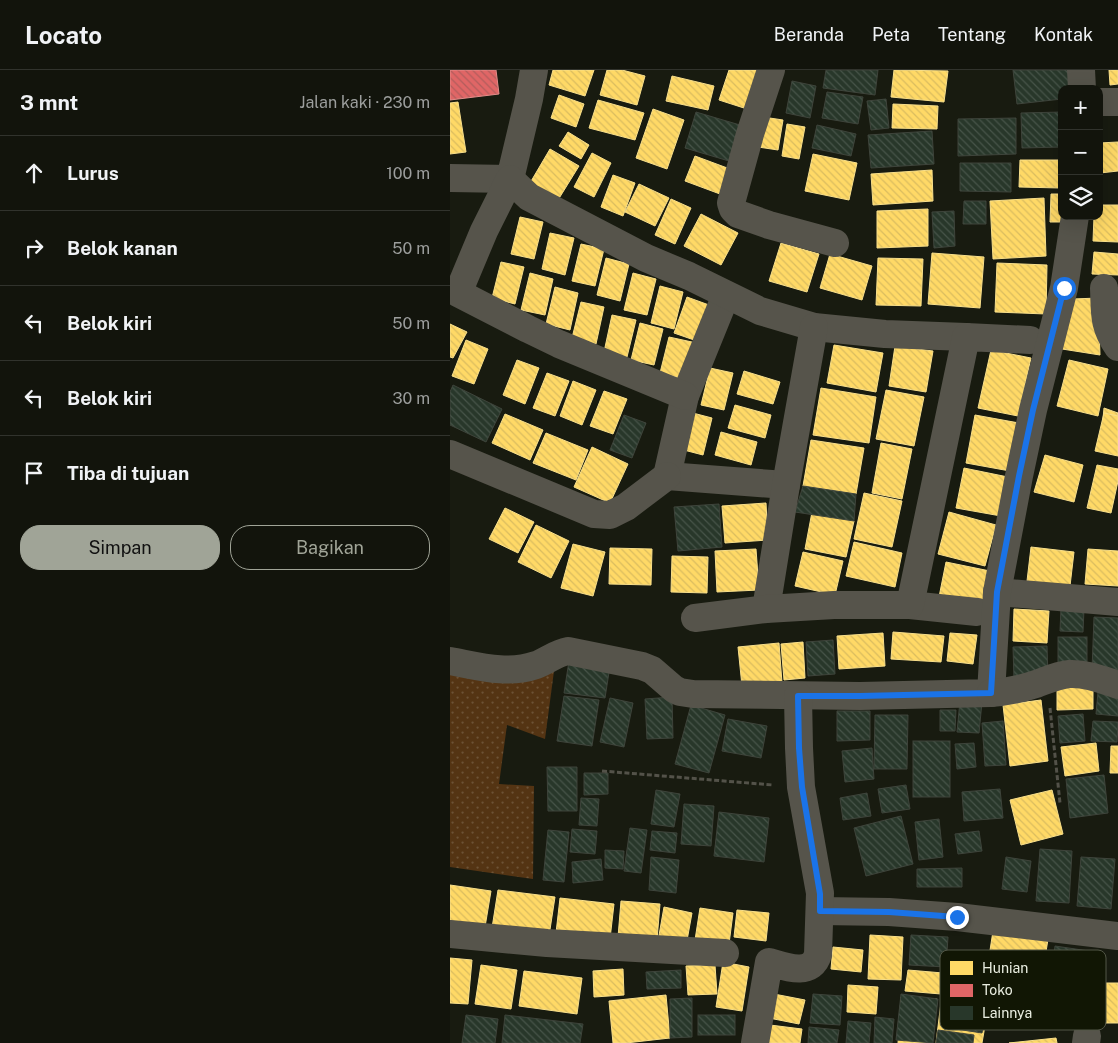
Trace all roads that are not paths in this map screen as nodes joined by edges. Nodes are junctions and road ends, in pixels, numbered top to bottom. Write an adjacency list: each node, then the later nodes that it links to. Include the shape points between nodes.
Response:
1 (534, 70): 8 (street)
2 (771, 70): 10 (street, via 731,203 738,214)
3 (1081, 70): 4 (street)
4 (1082, 85)
5 (1103, 102): 6 (street)
6 (1118, 102)
7 (450, 178): 8 (street)
8 (510, 179): 13 (street); 14 (street, via 529,197 646,258)
9 (1074, 220): 11 (street)
10 (835, 243)
11 (1064, 288): 12 (street); 23 (street, via 1033,410)
12 (1111, 288): 18 (street, via 1106,324)
13 (454, 291): 19 (street, via 559,344)
14 (726, 295): 15 (street, via 760,311); 19 (street)
15 (814, 327): 16 (street); 22 (street)
16 (966, 337): 17 (street); 25 (street)
17 (1030, 340)
18 (1118, 347)
19 (686, 396): 21 (street)
20 (450, 454): 21 (street, via 594,514 610,515 626,507)
21 (667, 476): 22 (street)
22 (786, 485): 26 (street)
23 (997, 592): 24 (street); 31 (street)
24 (1118, 602)
25 (910, 605): 26 (street); 27 (street)
26 (766, 609): 28 (street)
27 (977, 612)
28 (695, 618)
29 (450, 661): 32 (street, via 517,669 536,665 568,651 642,666 680,692)
30 (1118, 685): 31 (street, via 1099,678 1070,674 1016,690)
31 (991, 693): 32 (street)
32 (798, 696): 33 (street, via 802,787)
33 (820, 904): 35 (street); 37 (street, via 816,961 805,968 789,968 769,962)
34 (450, 934): 36 (street)
35 (1118, 936)
36 (725, 954)
37 (755, 1043)

